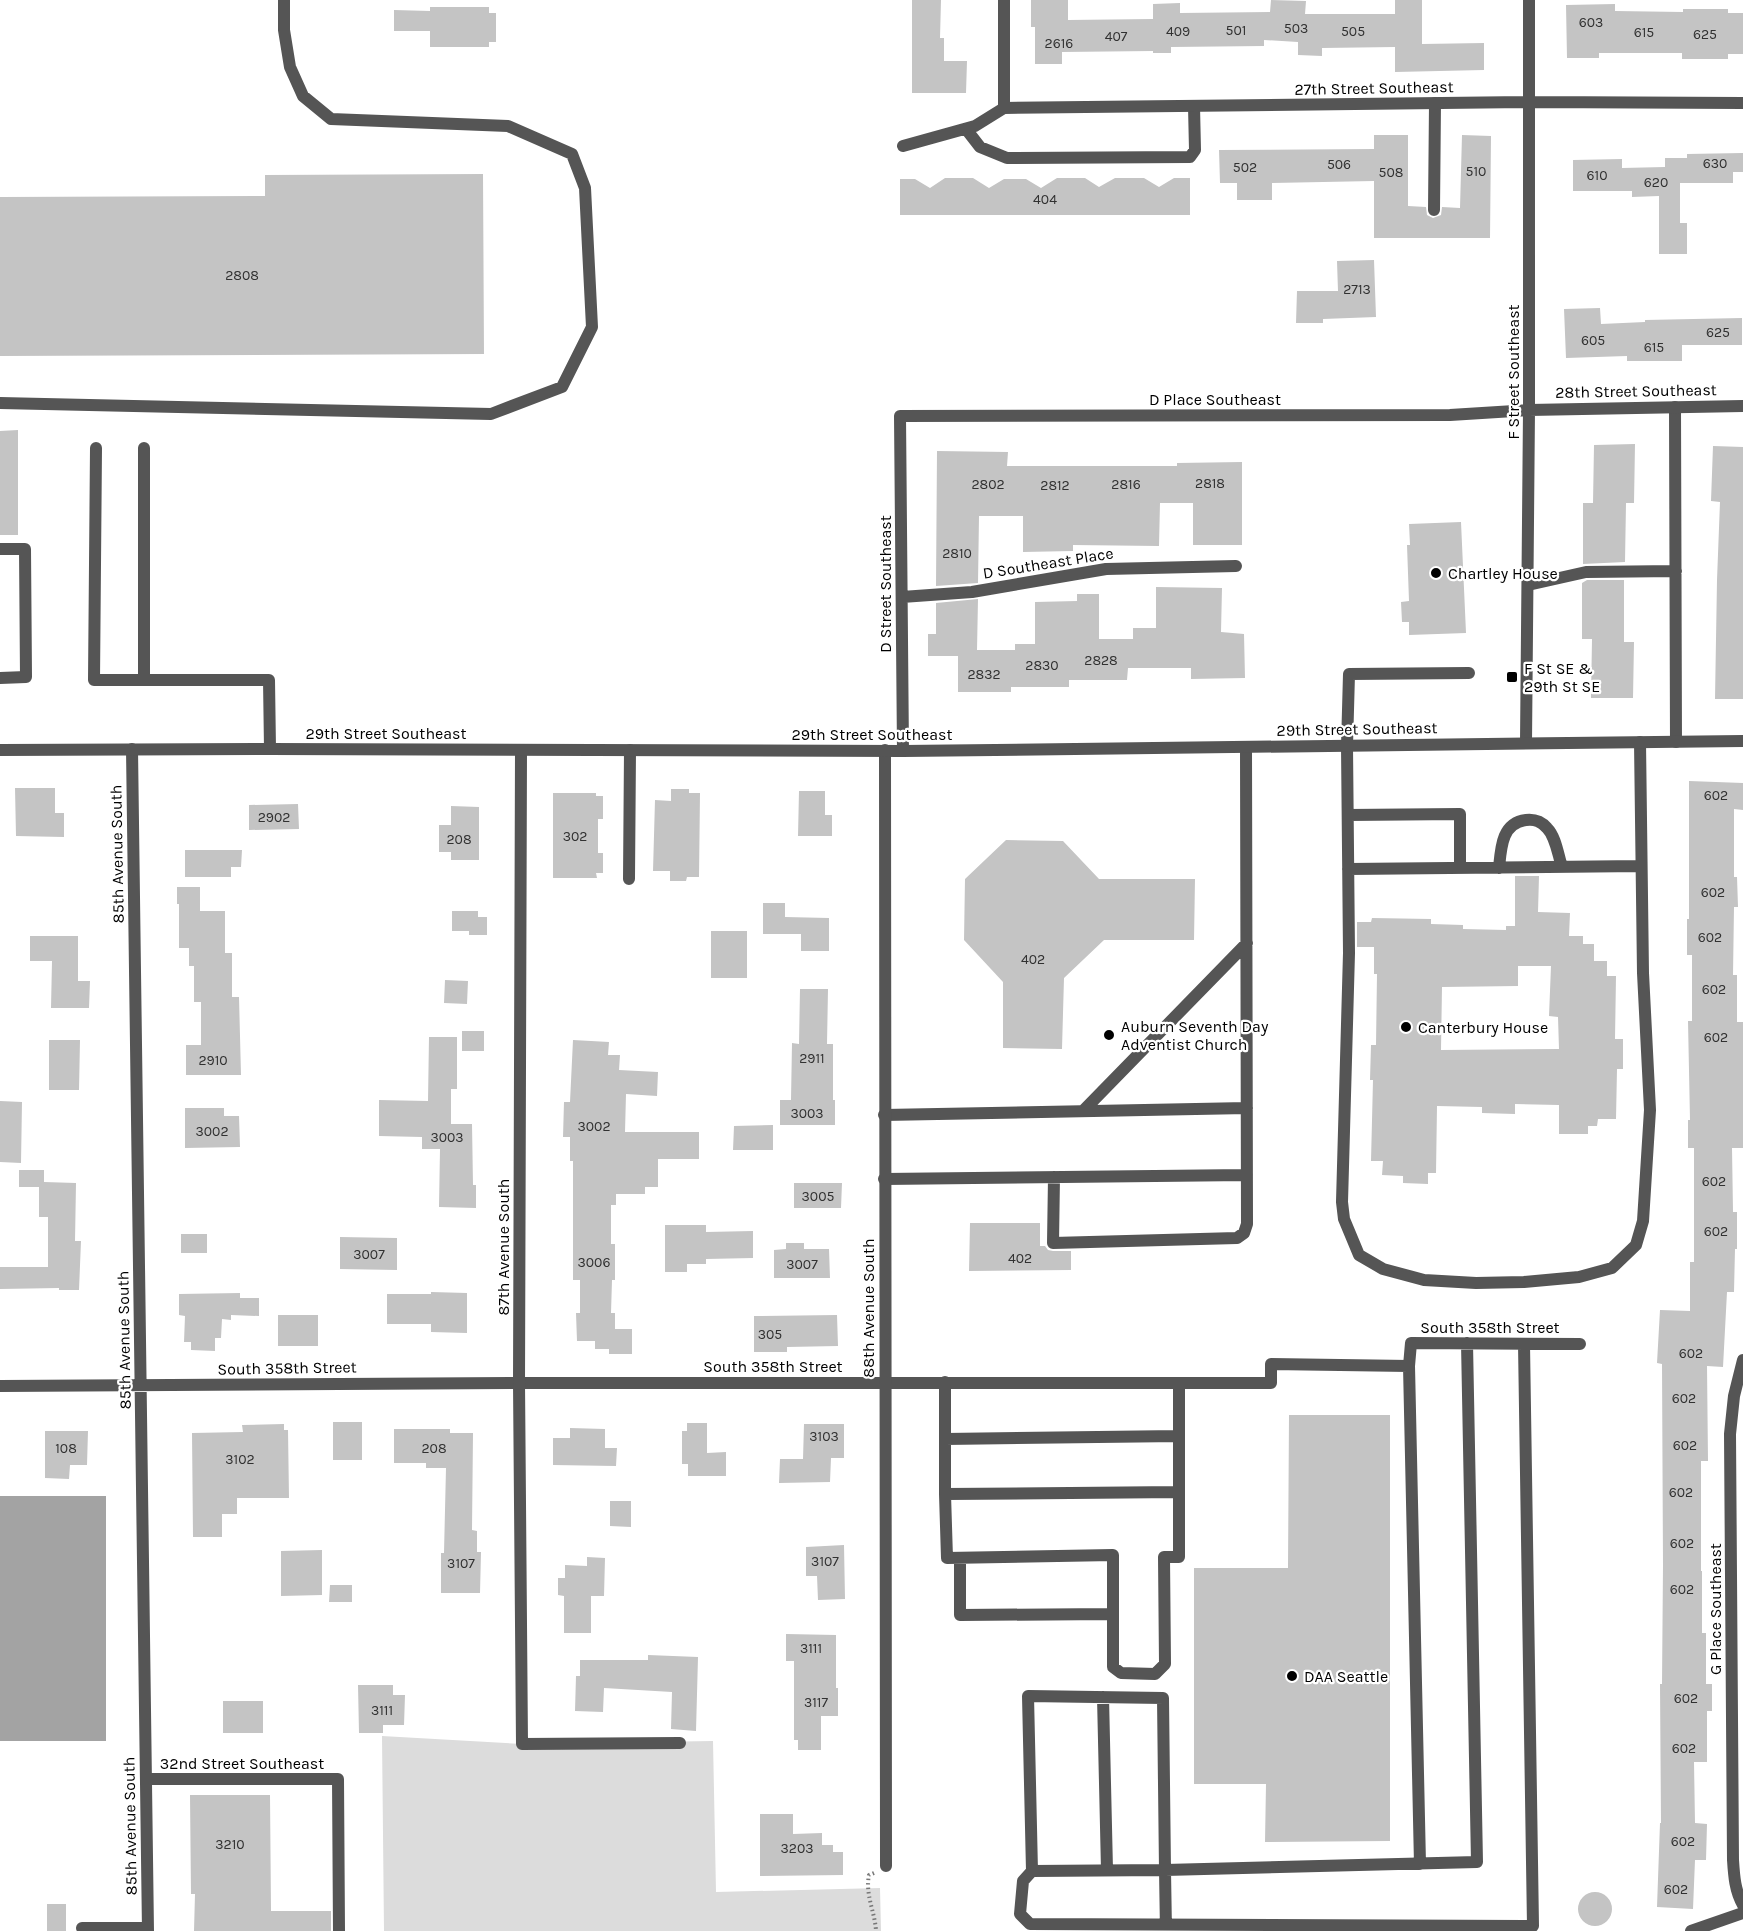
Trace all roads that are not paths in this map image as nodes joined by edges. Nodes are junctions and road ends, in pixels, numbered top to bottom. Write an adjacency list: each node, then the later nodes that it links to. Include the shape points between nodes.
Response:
1 (284, 0): 12 (street, via 290,67 303,96 331,118 508,126 572,154 585,188 592,327 562,387 491,414)
2 (1004, 0): 8 (street)
3 (1529, 0): 4 (street, F Street Southeast)
4 (1530, 102): 5 (street, 27th Street Southeast); 6 (street, 27th Street Southeast); 15 (street, F Street Southeast)
5 (1743, 103)
6 (1435, 104): 7 (street, 27th Street Southeast); 11 (street)
7 (1194, 106): 8 (street, 27th Street Southeast); 9 (street, via 1195,150 1190,157 1007,158 980,147)
8 (1004, 108): 9 (street)
9 (966, 129): 10 (street)
10 (903, 146)
11 (1434, 210)
12 (0, 403)
13 (1743, 406): 14 (street, 28th Street Southeast)
14 (1675, 407): 15 (street, 28th Street Southeast); 21 (street)
15 (1529, 410): 16 (street, D Place Southeast, via 1450,415); 22 (street, F Street Southeast)
16 (900, 416): 23 (street, D Street Southeast)
17 (96, 448): 26 (street, via 94,680)
18 (144, 448): 26 (street)
19 (0, 549): 25 (street, via 25,549 26,677)
20 (1236, 566): 23 (street, D Southeast Place, via 1106,569 972,592)
21 (1676, 571): 22 (street, via 1586,572); 29 (street)
22 (1528, 585): 30 (street, F Street Southeast)
23 (902, 597): 39 (street, D Street Southeast)
24 (1469, 673): 31 (street, via 1348,674)
25 (0, 678)
26 (144, 680): 34 (street, via 269,680)
27 (1743, 741): 29 (street, 29th Street Southeast)
28 (1640, 742): 29 (street, 29th Street Southeast); 30 (street, 29th Street Southeast); 41 (street)
29 (1677, 742)
30 (1526, 743): 31 (street, 29th Street Southeast)
31 (1347, 746): 32 (street, 29th Street Southeast); 40 (street)
32 (1246, 747): 39 (street, 29th Street Southeast); 47 (street)
33 (132, 749): 34 (street, 29th Street Southeast); 35 (street, 29th Street Southeast); 64 (street, 85th Avenue South)
34 (270, 749): 36 (street, 29th Street Southeast)
35 (0, 750)
36 (521, 750): 37 (street, 29th Street Southeast); 61 (street, 87th Avenue South)
37 (630, 750): 38 (street, 29th Street Southeast); 46 (street)
38 (885, 750): 39 (street, 29th Street Southeast); 50 (street, 88th Avenue South)
39 (903, 751)
40 (1348, 815): 44 (street, via 1460,814); 45 (street)
41 (1641, 866): 43 (street); 45 (street, via 1650,1110 1643,1221 1636,1245 1612,1268 1579,1277 1476,1283 1424,1280 1383,1269 1359,1255 1344,1219)
42 (1498, 867): 43 (street); 43 (street, via 1507,829 1530,819 1549,829); 44 (street)
43 (1563, 867)
44 (1460, 868): 45 (street)
45 (1348, 869)
46 (628, 879)
47 (1247, 942): 48 (street); 49 (street)
48 (1247, 1108): 49 (street); 51 (street)
49 (1083, 1111): 50 (street)
50 (884, 1115): 53 (street, 88th Avenue South)
51 (1247, 1174): 52 (street); 52 (street, via 1247,1224 1237,1238 1053,1243)
52 (1054, 1177): 53 (street)
53 (884, 1179): 59 (street, 88th Avenue South)
54 (1467, 1343): 55 (street, South 358th Street); 58 (street, South 358th Street, via 1411,1343); 76 (street, via 1477,1863)
55 (1524, 1344): 56 (street, South 358th Street); 84 (street, via 1533,1926)
56 (1580, 1344)
57 (1743, 1360): 70 (street, G Place Southeast, via 1730,1434)
58 (1409, 1365): 62 (street, South 358th Street, via 1271,1364 1271,1383); 76 (street)
59 (884, 1382): 60 (street, South 358th Street); 61 (street, South 358th Street); 77 (street, 88th Avenue South)
60 (945, 1382): 62 (street, South 358th Street); 66 (street)
61 (519, 1383): 64 (street, South 358th Street); 73 (street, 87th Avenue South, via 522,1744)
62 (1179, 1383): 65 (street)
63 (0, 1386): 64 (street, South 358th Street)
64 (141, 1386): 75 (street, 85th Avenue South)
65 (1179, 1436): 66 (street); 67 (street)
66 (945, 1439): 68 (street)
67 (1179, 1492): 68 (street); 71 (street, via 1179,1557 1164,1557 1165,1664 1155,1674 1121,1673 1113,1667)
68 (945, 1494): 69 (street, via 947,1558)
69 (960, 1558): 71 (street, via 960,1615); 71 (street, via 1113,1555)
70 (1737, 1598): 74 (street, G Place Southeast)
71 (1112, 1614)
72 (1103, 1697): 78 (street, via 1028,1696); 79 (street); 80 (street, via 1164,1698)
73 (680, 1743)
74 (1737, 1750): 81 (street, G Place Southeast, via 1732,1860 1734,1882)
75 (146, 1779): 85 (street, 85th Avenue South); 86 (street, 32nd Street Southeast, via 338,1779)
76 (1420, 1864): 80 (street)
77 (886, 1866)
78 (1032, 1870): 79 (street); 84 (street, via 1023,1881 1020,1914 1030,1924)
79 (1107, 1870): 80 (street)
80 (1165, 1870): 84 (street)
81 (1743, 1905)
82 (1743, 1913): 87 (street)
83 (82, 1928): 85 (street)
84 (1166, 1928)
85 (148, 1929)
86 (339, 1931)
87 (1691, 1931)

